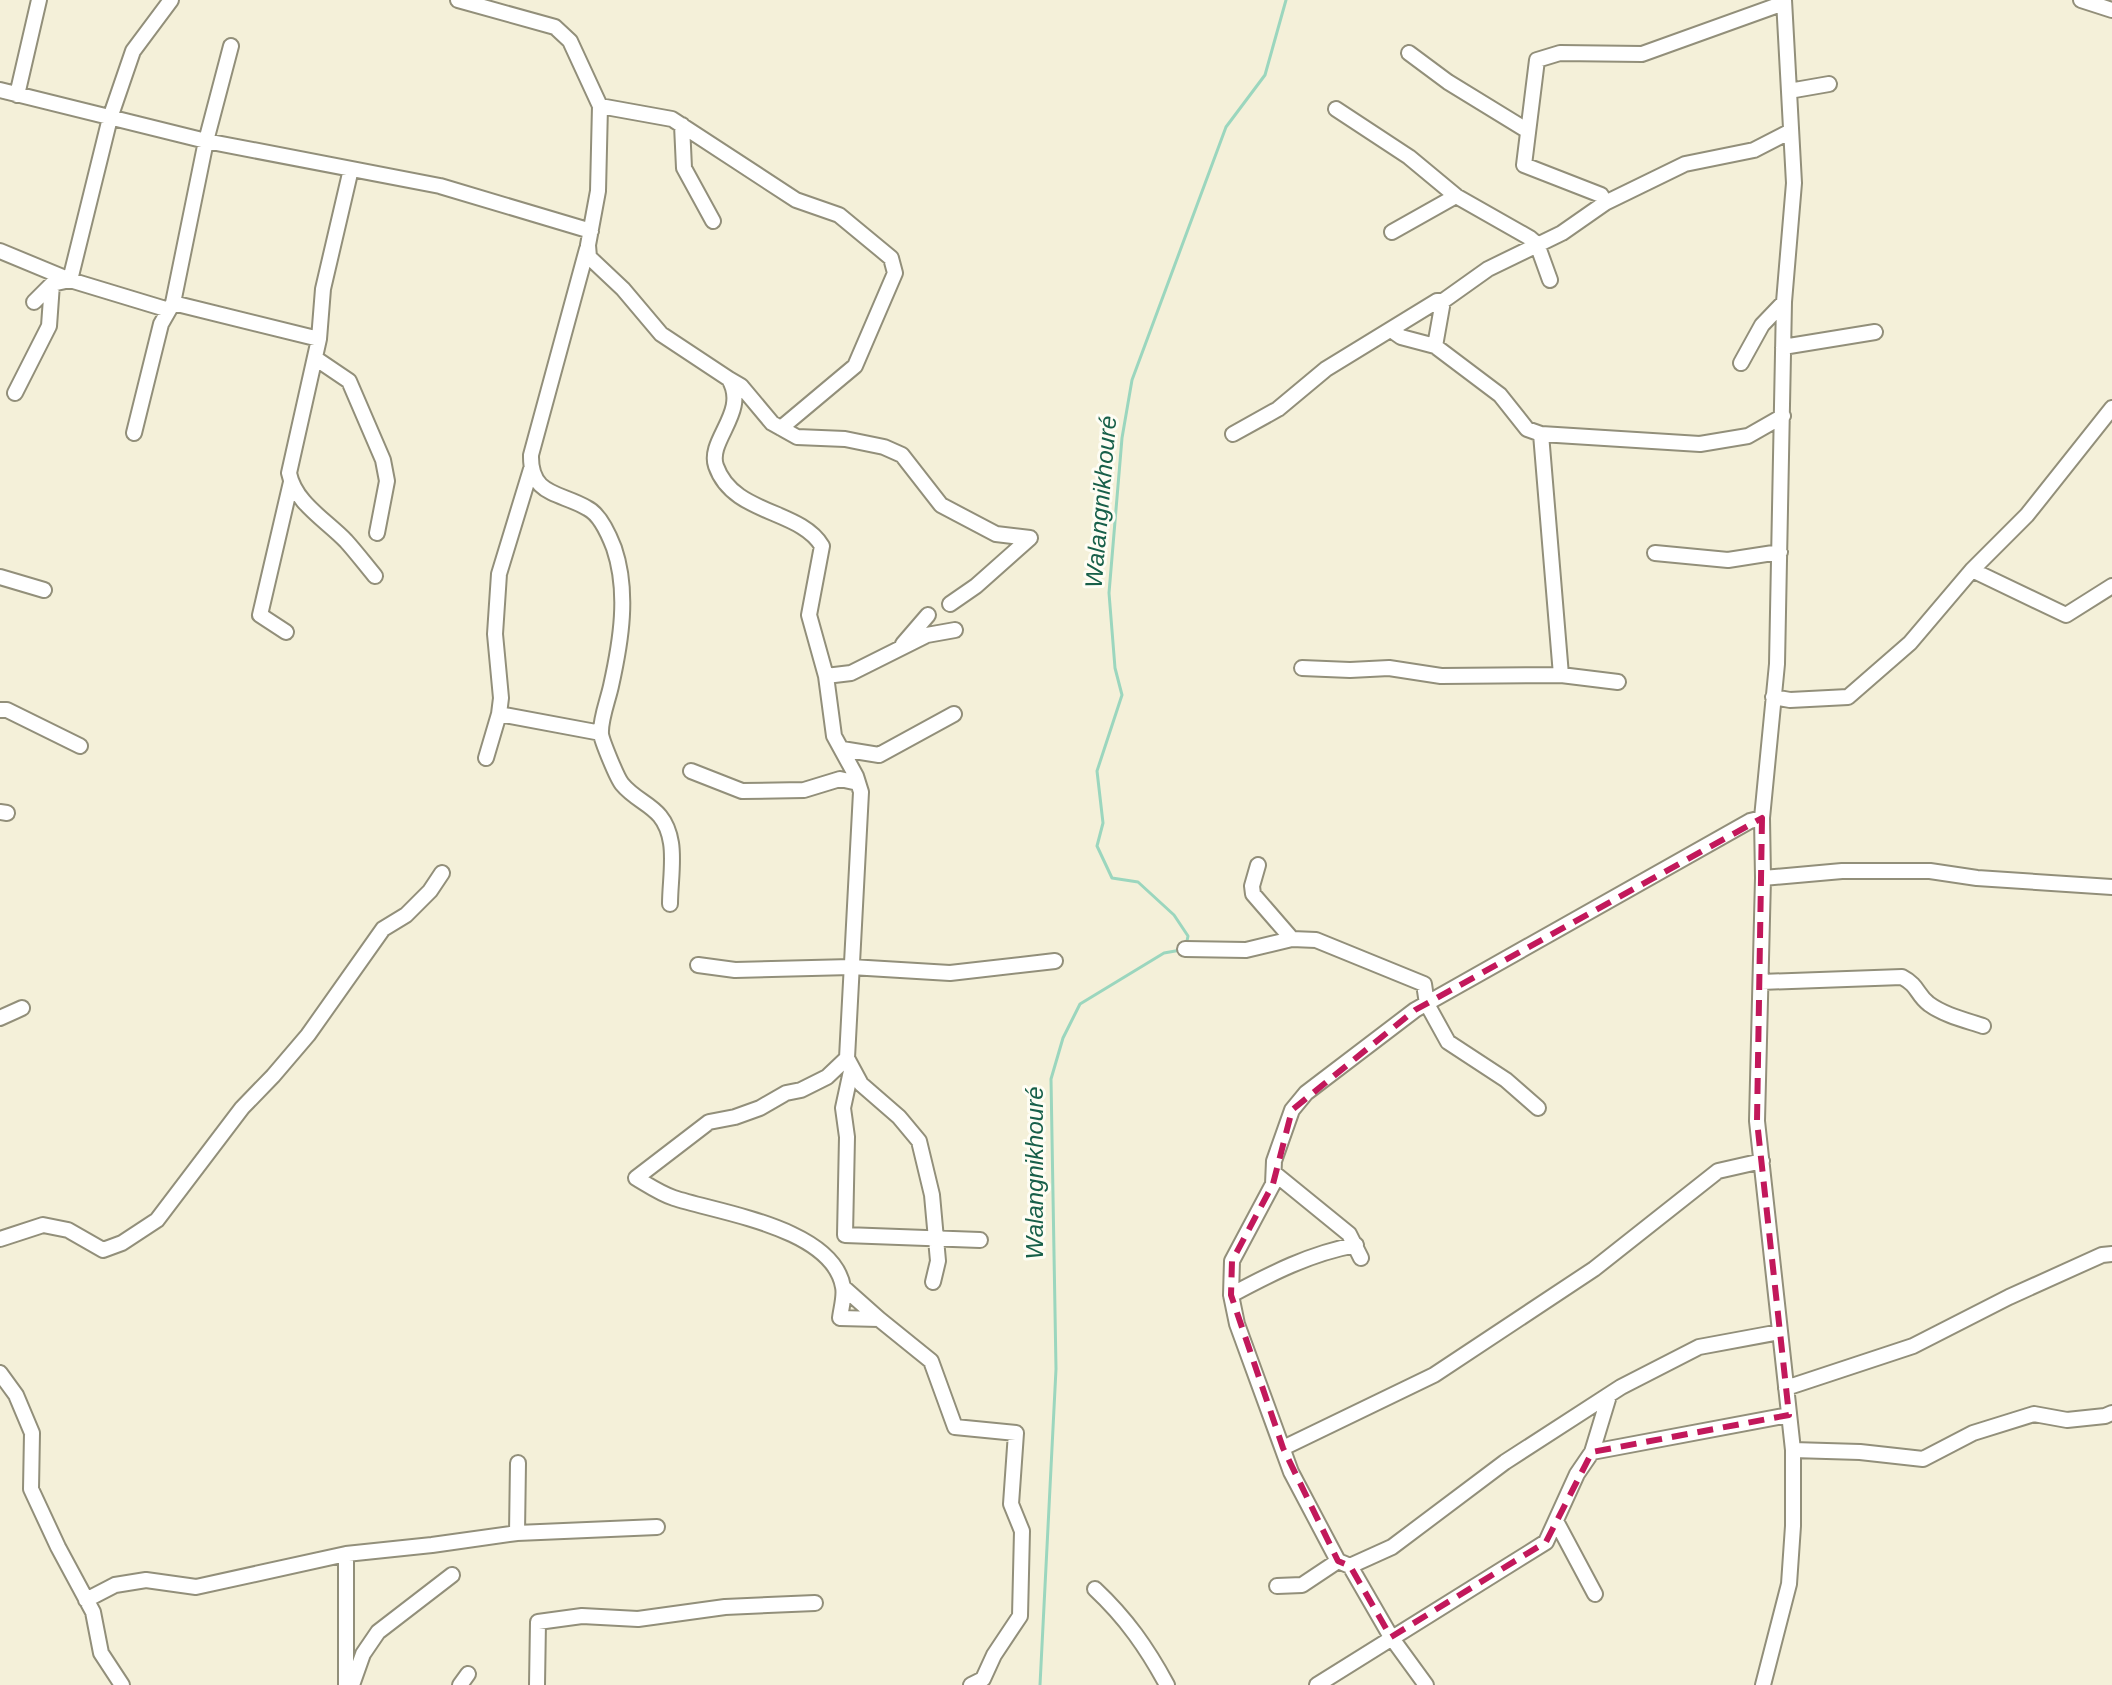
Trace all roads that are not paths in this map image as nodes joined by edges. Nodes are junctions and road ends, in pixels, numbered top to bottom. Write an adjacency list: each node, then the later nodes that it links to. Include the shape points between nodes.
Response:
1 (39, 0): 12 (street)
2 (171, 0): 15 (street, via 133,51)
3 (458, 0): 13 (street, via 555,27 570,41)
4 (2081, 0): 6 (street)
5 (1784, 2): 11 (street); 17 (street, via 1642,54 1560,53 1537,60)
6 (2112, 10)
7 (231, 46): 19 (street)
8 (1409, 53): 17 (street)
9 (1829, 84): 11 (street)
10 (0, 90): 12 (street)
11 (1789, 91): 18 (street)
12 (17, 95): 15 (street)
13 (600, 106): 16 (street); 25 (street, via 598,191)
14 (1336, 109): 21 (street)
15 (110, 118): 19 (street); 28 (street)
16 (682, 125): 23 (street, via 684,168); 46 (street, via 796,200 839,215 891,258 895,273 855,366)
17 (1528, 131): 22 (street, via 1524,165 1601,195)
18 (1791, 131): 22 (street, via 1754,150 1685,164); 33 (street, via 1794,183)
19 (206, 141): 20 (street); 34 (street)
20 (351, 169): 25 (street, via 440,186); 37 (street, via 323,289)
21 (1456, 196): 24 (street); 26 (street)
22 (1605, 203): 26 (street)
23 (713, 221)
24 (1392, 232)
25 (590, 238): 42 (street, via 589,257 661,334); 50 (street)
26 (1537, 244): 29 (street); 31 (street, via 1488,269)
27 (0, 251): 28 (street)
28 (70, 280): 30 (street); 34 (street)
29 (1550, 280)
30 (52, 284): 32 (street); 43 (street, via 49,326)
31 (1443, 301): 35 (street); 38 (street)
32 (34, 302)
33 (1784, 302): 39 (street); 41 (street, via 1762,325)
34 (171, 306): 37 (street); 47 (street, via 161,324)
35 (1391, 330): 38 (street); 48 (street)
36 (1875, 332): 39 (street)
37 (319, 339): 40 (street)
38 (1435, 346): 49 (street, via 1500,395 1527,429)
39 (1783, 347): 45 (street)
40 (315, 358): 51 (street); 52 (street, via 349,381 383,460 387,481)
41 (1741, 363)
42 (729, 379): 46 (street); 67 (street, via 733,410 716,448 716,465 732,490 816,535 822,546 809,615)
43 (15, 393)
44 (2112, 408): 55 (street, via 2027,515)
45 (1783, 416): 49 (street, via 1748,436 1700,444); 53 (street)
46 (781, 428): 60 (street, via 797,437 884,447 902,455 941,505 996,534 1030,538)
47 (134, 433)
48 (1233, 434)
49 (1541, 434): 66 (street)
50 (531, 469): 71 (street, via 499,574); 73 (street, via 550,493 597,516 621,571 622,619)
51 (291, 482): 56 (street); 63 (street, via 260,615)
52 (377, 533)
53 (1780, 552): 54 (street, via 1728,560); 69 (street)
54 (1655, 553)
55 (1972, 570): 58 (street, via 2066,615); 69 (street, via 1910,643 1848,697)
56 (375, 576)
57 (0, 577): 59 (street)
58 (2112, 586)
59 (44, 590)
60 (950, 604)
61 (928, 615): 64 (street)
62 (955, 630): 64 (street, via 927,635)
63 (286, 632)
64 (897, 650): 67 (street, via 851,673)
65 (1302, 668): 66 (street, via 1389,668 1441,676)
66 (1561, 675): 68 (street)
67 (826, 676): 75 (street, via 834,736)
68 (1618, 682)
69 (1773, 697): 79 (street)
70 (0, 710): 74 (street)
71 (499, 714): 73 (street); 76 (street)
72 (954, 714): 75 (street, via 879,755)
73 (601, 733): 84 (street, via 621,784 658,811 671,842)
74 (80, 746)
75 (842, 749): 78 (street)
76 (486, 758)
77 (691, 771): 78 (street, via 742,791 804,790 840,779)
78 (858, 783): 89 (street)
79 (1762, 818): 82 (street); 91 (street)
80 (1258, 865): 85 (street, via 1253,894)
81 (442, 873): 99 (street, via 406,915 383,929 308,1035 242,1108 157,1220 103,1250 68,1230 43,1225)
82 (1763, 878): 83 (street, via 1930,871); 90 (street)
83 (2112, 887)
84 (670, 904)
85 (1292, 939): 86 (street, via 1246,950); 91 (street, via 1316,940 1424,984)
86 (1185, 949)
87 (1055, 961): 89 (street, via 950,973)
88 (698, 965): 89 (street, via 735,970)
89 (851, 967): 95 (street)
90 (1761, 982): 94 (street, via 1902,977 1914,983 1930,1005); 97 (street, via 1757,1121)
91 (1421, 1007): 96 (street, via 1448,1042); 98 (street, via 1306,1093 1292,1110)
92 (22, 1008): 93 (street)
93 (0, 1018)
94 (1983, 1026)
95 (849, 1064): 100 (street, via 861,1084 919,1141); 100 (street, via 843,1108 845,1235); 104 (street, via 760,1108 709,1122 636,1178 671,1197 795,1235 834,1267)
96 (1538, 1108)
97 (1762, 1161): 107 (street); 113 (street, via 1718,1171 1594,1269 1434,1375)
98 (1274, 1173): 105 (street, via 1232,1261); 105 (street, via 1349,1234 1358,1252 1337,1248)
99 (0, 1239)
100 (936, 1240): 101 (street); 103 (street)
101 (980, 1240)
102 (2112, 1254): 109 (street, via 2022,1291 1913,1346)
103 (933, 1282)
104 (843, 1287): 106 (street); 106 (street, via 840,1318)
105 (1231, 1295): 113 (street)
106 (879, 1319): 132 (street, via 931,1361 955,1427 1016,1433 1011,1504 1022,1531 1020,1616 983,1679)
107 (1780, 1332): 109 (street); 110 (street, via 1699,1347)
108 (0, 1373): 126 (street, via 32,1433 31,1489)
109 (1786, 1388): 112 (street)
110 (1609, 1396): 115 (street); 121 (street, via 1505,1462 1392,1547)
111 (2112, 1413): 114 (street, via 2067,1420 2034,1414 1973,1433 1923,1459)
112 (1789, 1415): 114 (street); 115 (street)
113 (1283, 1448): 121 (street, via 1291,1472)
114 (1793, 1450): 136 (street, via 1789,1584)
115 (1592, 1452): 117 (street)
116 (518, 1463): 119 (street)
117 (1556, 1521): 125 (street); 128 (street, via 1546,1542)
118 (657, 1527): 119 (street)
119 (517, 1533): 120 (street)
120 (346, 1554): 126 (street, via 196,1587 146,1580 115,1585); 130 (street)
121 (1344, 1564): 123 (street, via 1302,1585); 128 (street)
122 (452, 1575): 130 (street, via 378,1632)
123 (1277, 1586)
124 (1095, 1589): 133 (street, via 1144,1643)
125 (1595, 1594)
126 (86, 1600): 129 (street, via 101,1653)
127 (815, 1603): 131 (street, via 538,1622)
128 (1391, 1637): 134 (street); 135 (street)
129 (122, 1685)
130 (349, 1685)
131 (537, 1685)
132 (971, 1685)
133 (1167, 1685)
134 (1317, 1685)
135 (1426, 1685)
136 (1763, 1685)

